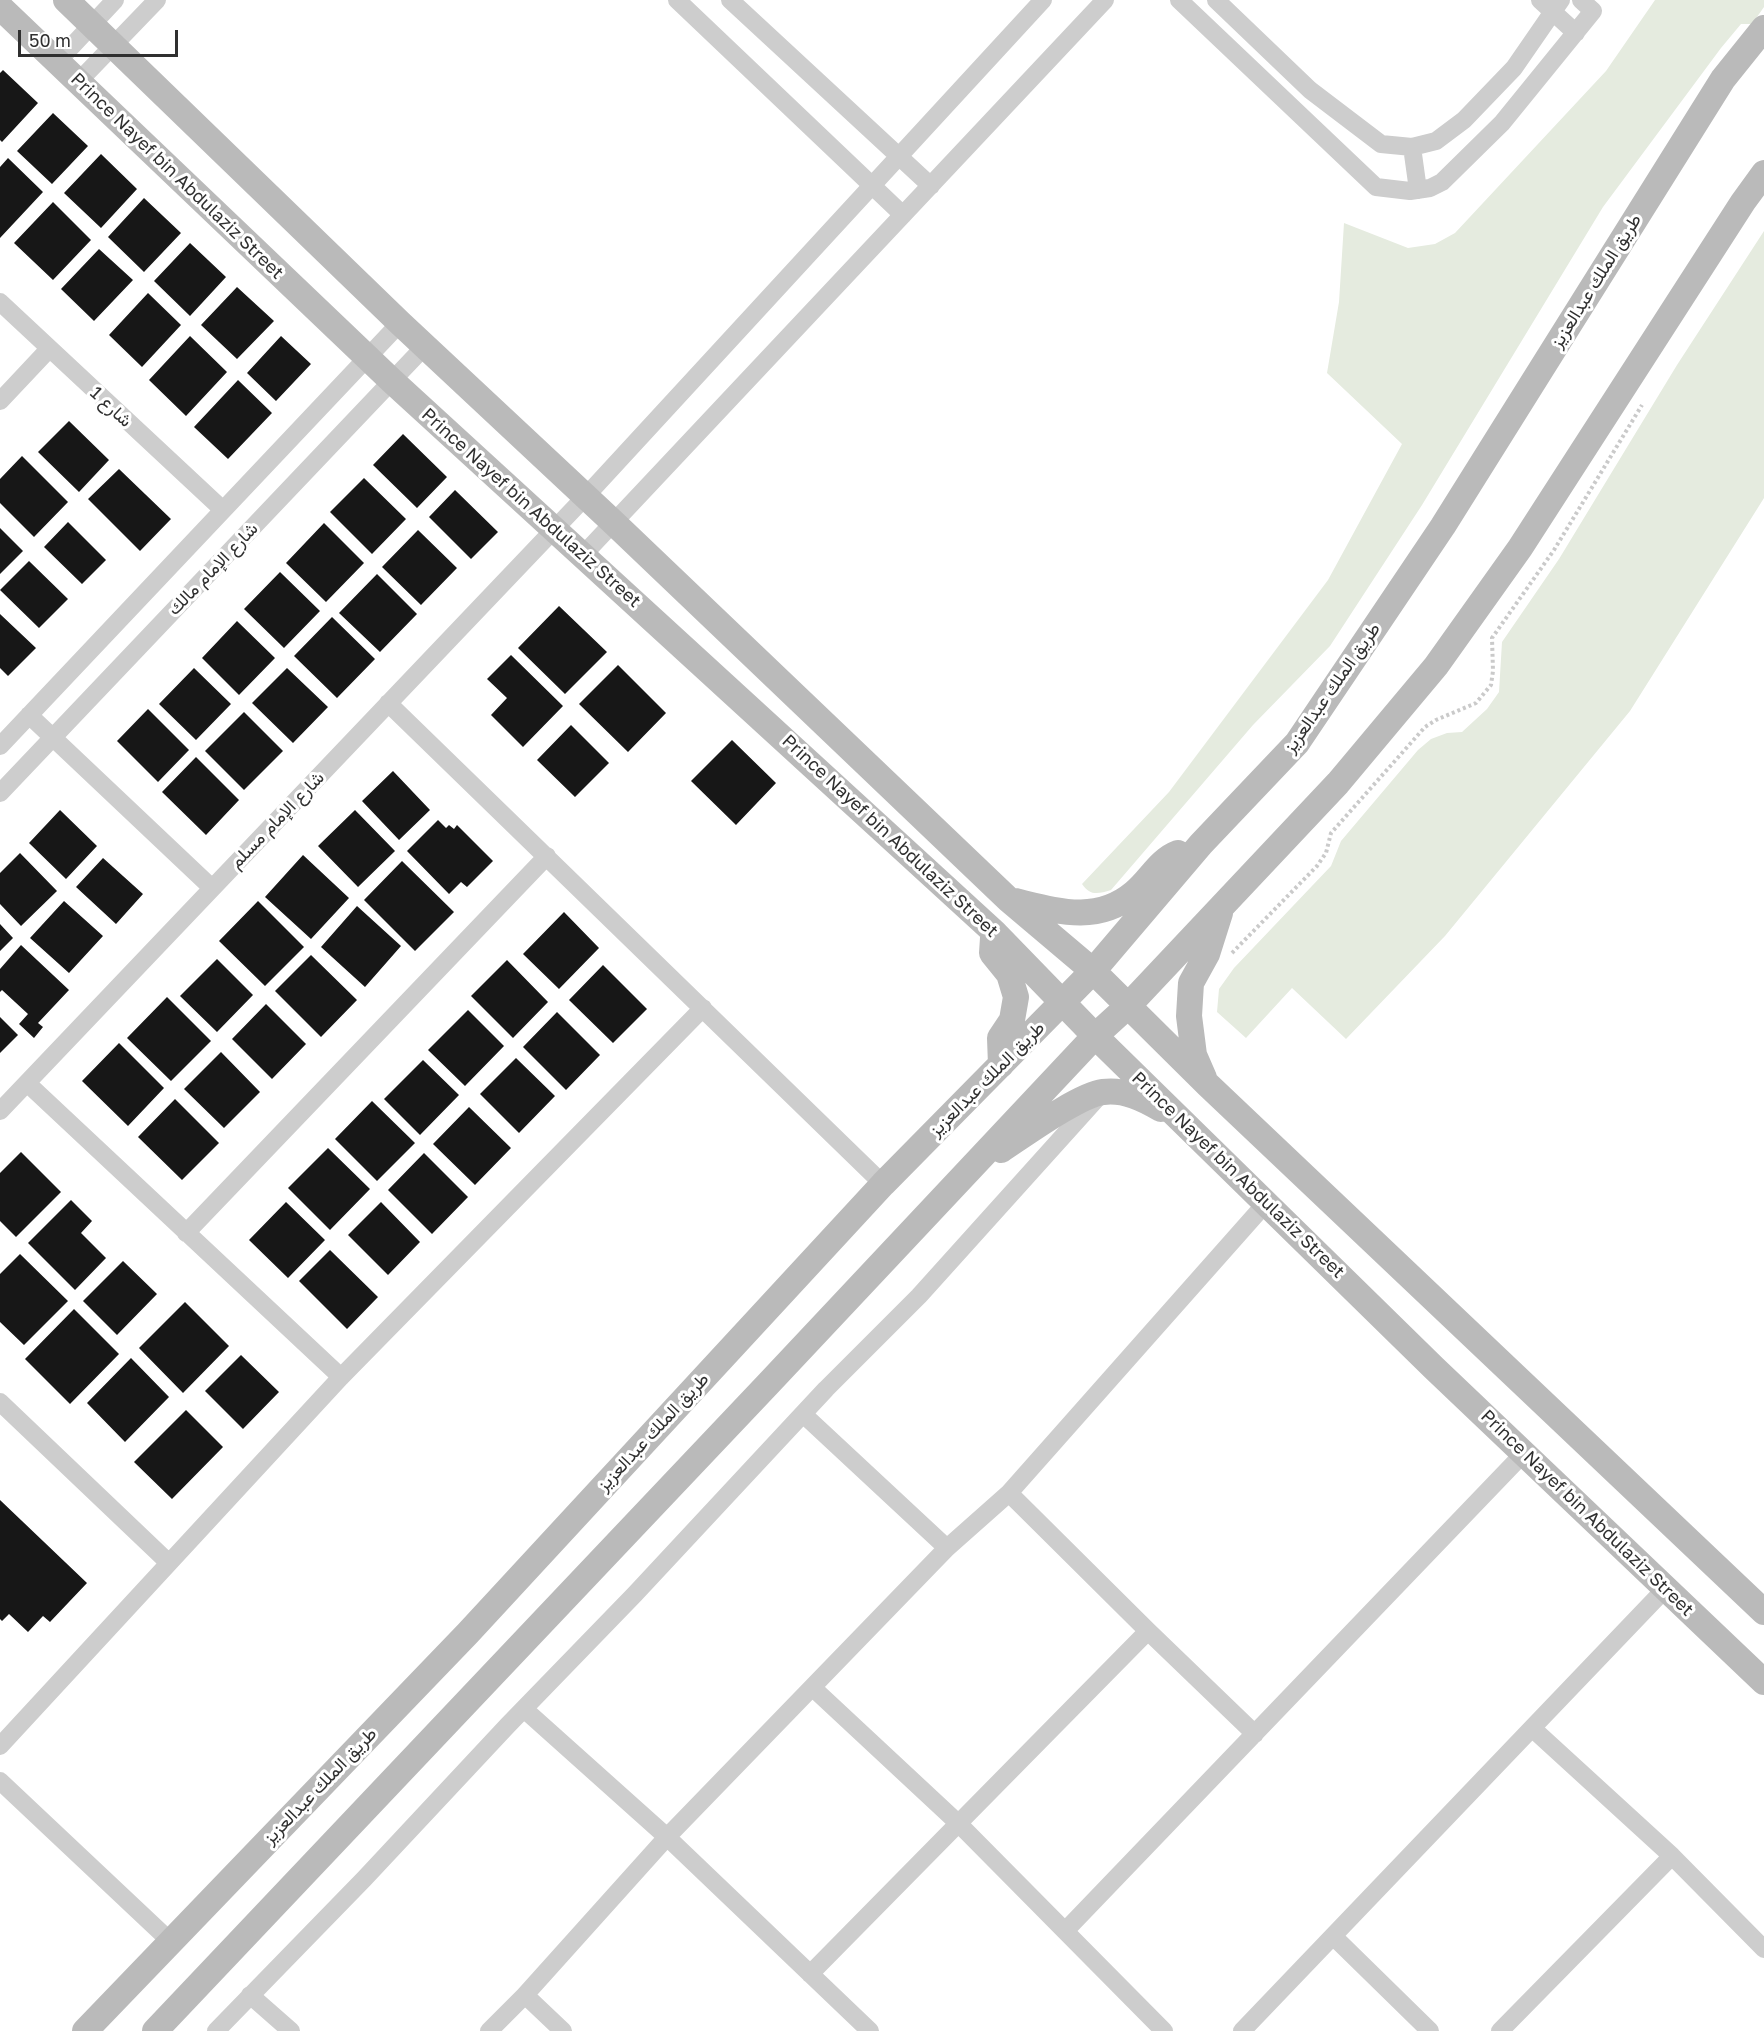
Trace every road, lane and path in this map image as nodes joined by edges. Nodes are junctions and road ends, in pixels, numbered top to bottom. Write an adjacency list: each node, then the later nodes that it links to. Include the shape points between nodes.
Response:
1 (66, 0): 13 (main road, Prince Nayef bin Abdulaziz Street)
2 (115, 0): 13 (street)
3 (158, 0): 16 (street)
4 (677, 0): 22 (street)
5 (730, 0): 20 (street)
6 (1043, 0): 20 (street, شارع الإمام مسلم)
7 (1105, 0): 23 (street)
8 (1179, 0): 24 (street, via 1376,187)
9 (1216, 0): 19 (street, via 1319,97 1381,144)
10 (1551, 4): 15 (street); 19 (street, via 1514,68 1464,120 1436,141)
11 (1592, 4): 15 (street)
12 (0, 7): 17 (main road, Prince Nayef bin Abdulaziz Street)
13 (92, 24): 16 (main road, Prince Nayef bin Abdulaziz Street); 17 (street)
14 (1764, 28): 43 (main road, طريق الملك عبدالعزيز, via 1722,80 1443,525 1298,743)
15 (1576, 33): 24 (street, via 1502,123 1443,182)
16 (114, 45): 18 (street); 27 (main road, Prince Nayef bin Abdulaziz Street)
17 (57, 62): 18 (main road, Prince Nayef bin Abdulaziz Street)
18 (78, 82): 30 (main road, Prince Nayef bin Abdulaziz Street)
19 (1412, 147): 24 (street)
20 (899, 156): 22 (street, شارع الإمام مسلم); 23 (street)
21 (1764, 173): 47 (main road, via 1520,548 1436,666 1338,783)
22 (872, 186): 25 (street); 33 (street, شارع الإمام مسلم)
23 (931, 186): 25 (street)
24 (1418, 190)
25 (903, 215): 35 (street)
26 (0, 302): 29 (street, شارع 1)
27 (400, 323): 28 (main road, Prince Nayef bin Abdulaziz Street); 30 (street, شارع الإمام مالك)
28 (426, 345): 31 (street, شارع الإمام مالك); 33 (main road, Prince Nayef bin Abdulaziz Street)
29 (49, 349): 32 (street); 34 (street, شارع 1)
30 (367, 358): 31 (main road, Prince Nayef bin Abdulaziz Street); 34 (street, شارع الإمام مالك)
31 (392, 381): 36 (main road, Prince Nayef bin Abdulaziz Street); 40 (street, شارع الإمام مالك)
32 (0, 401)
33 (586, 496): 35 (main road, Prince Nayef bin Abdulaziz Street); 36 (street, شارع الإمام مسلم)
34 (223, 510): 39 (street, شارع الإمام مالك)
35 (614, 523): 37 (street); 46 (main road, Prince Nayef bin Abdulaziz Street)
36 (554, 529): 37 (main road, Prince Nayef bin Abdulaziz Street); 38 (street, شارع الإمام مسلم)
37 (583, 555): 48 (main road, Prince Nayef bin Abdulaziz Street)
38 (388, 703): 44 (street); 45 (street, شارع الإمام مسلم)
39 (29, 715): 40 (street); 41 (street, شارع الإمام مالك)
40 (53, 738): 42 (street, شارع الإمام مالك); 45 (street)
41 (0, 746)
42 (0, 793)
43 (1201, 844): 46 (main road, via 1168,857 1134,893 1095,911 1078,914); 49 (main road, طريق الملك عبدالعزيز)
44 (547, 856): 52 (street); 63 (street)
45 (212, 888): 55 (street, شارع الإمام مسلم)
46 (1009, 900): 49 (main road, Prince Nayef bin Abdulaziz Street)
47 (1222, 907): 51 (main road); 56 (main road, via 1207,954 1191,983 1189,1016 1194,1055)
48 (994, 932): 50 (main road, Prince Nayef bin Abdulaziz Street); 54 (main road, via 992,952 1009,974 1016,997 1012,1020 1000,1038)
49 (1093, 971): 50 (main road, طريق الملك عبدالعزيز); 51 (main road, Prince Nayef bin Abdulaziz Street)
50 (1063, 1003): 53 (main road, Prince Nayef bin Abdulaziz Street); 54 (main road, طريق الملك عبدالعزيز)
51 (1128, 1006): 53 (main road); 56 (main road, Prince Nayef bin Abdulaziz Street)
52 (703, 1008): 61 (street); 64 (street)
53 (1095, 1036): 59 (main road, Prince Nayef bin Abdulaziz Street); 60 (main road)
54 (1001, 1065): 61 (main road, طريق الملك عبدالعزيز)
55 (27, 1083): 58 (street, شارع الإمام مسلم); 63 (street)
56 (1207, 1084): 72 (main road, Prince Nayef bin Abdulaziz Street)
57 (1103, 1092): 59 (main road, via 1136,1095); 60 (main road, via 1074,1104); 66 (street, via 919,1296)
58 (0, 1111)
59 (1181, 1119): 62 (main road, Prince Nayef bin Abdulaziz Street)
60 (970, 1169): 92 (main road)
61 (883, 1184): 86 (main road, طريق الملك عبدالعزيز, via 468,1633)
62 (1266, 1203): 67 (main road, Prince Nayef bin Abdulaziz Street); 68 (street)
63 (186, 1233): 64 (street)
64 (341, 1377): 70 (street)
65 (0, 1402): 70 (street)
66 (803, 1414): 69 (street); 76 (street)
67 (1524, 1453): 71 (main road, Prince Nayef bin Abdulaziz Street); 78 (street)
68 (1009, 1493): 69 (street); 73 (street)
69 (947, 1548): 75 (street)
70 (169, 1563): 79 (street)
71 (1666, 1588): 74 (main road, Prince Nayef bin Abdulaziz Street); 77 (street)
72 (1764, 1612)
73 (1148, 1631): 78 (street); 81 (street)
74 (1764, 1682)
75 (813, 1688): 81 (street); 82 (street)
76 (524, 1708): 82 (street); 89 (street)
77 (1532, 1728): 83 (street); 85 (street)
78 (1255, 1734): 84 (street)
79 (0, 1746)
80 (0, 1781): 86 (street)
81 (959, 1824): 84 (street); 88 (street)
82 (666, 1838): 88 (street); 90 (street)
83 (1672, 1856): 87 (street); 101 (street)
84 (1066, 1930): 98 (street)
85 (1333, 1936): 99 (street); 100 (street)
86 (170, 1941): 91 (main road, طريق الملك عبدالعزيز)
87 (1764, 1948)
88 (810, 1974): 97 (street)
89 (250, 1995): 93 (street); 94 (street)
90 (525, 1995): 95 (street); 96 (street)
91 (85, 2031)
92 (155, 2031)
93 (216, 2031)
94 (291, 2031)
95 (489, 2031)
96 (563, 2031)
97 (870, 2031)
98 (1164, 2031)
99 (1242, 2031)
100 (1430, 2031)
101 (1500, 2031)

